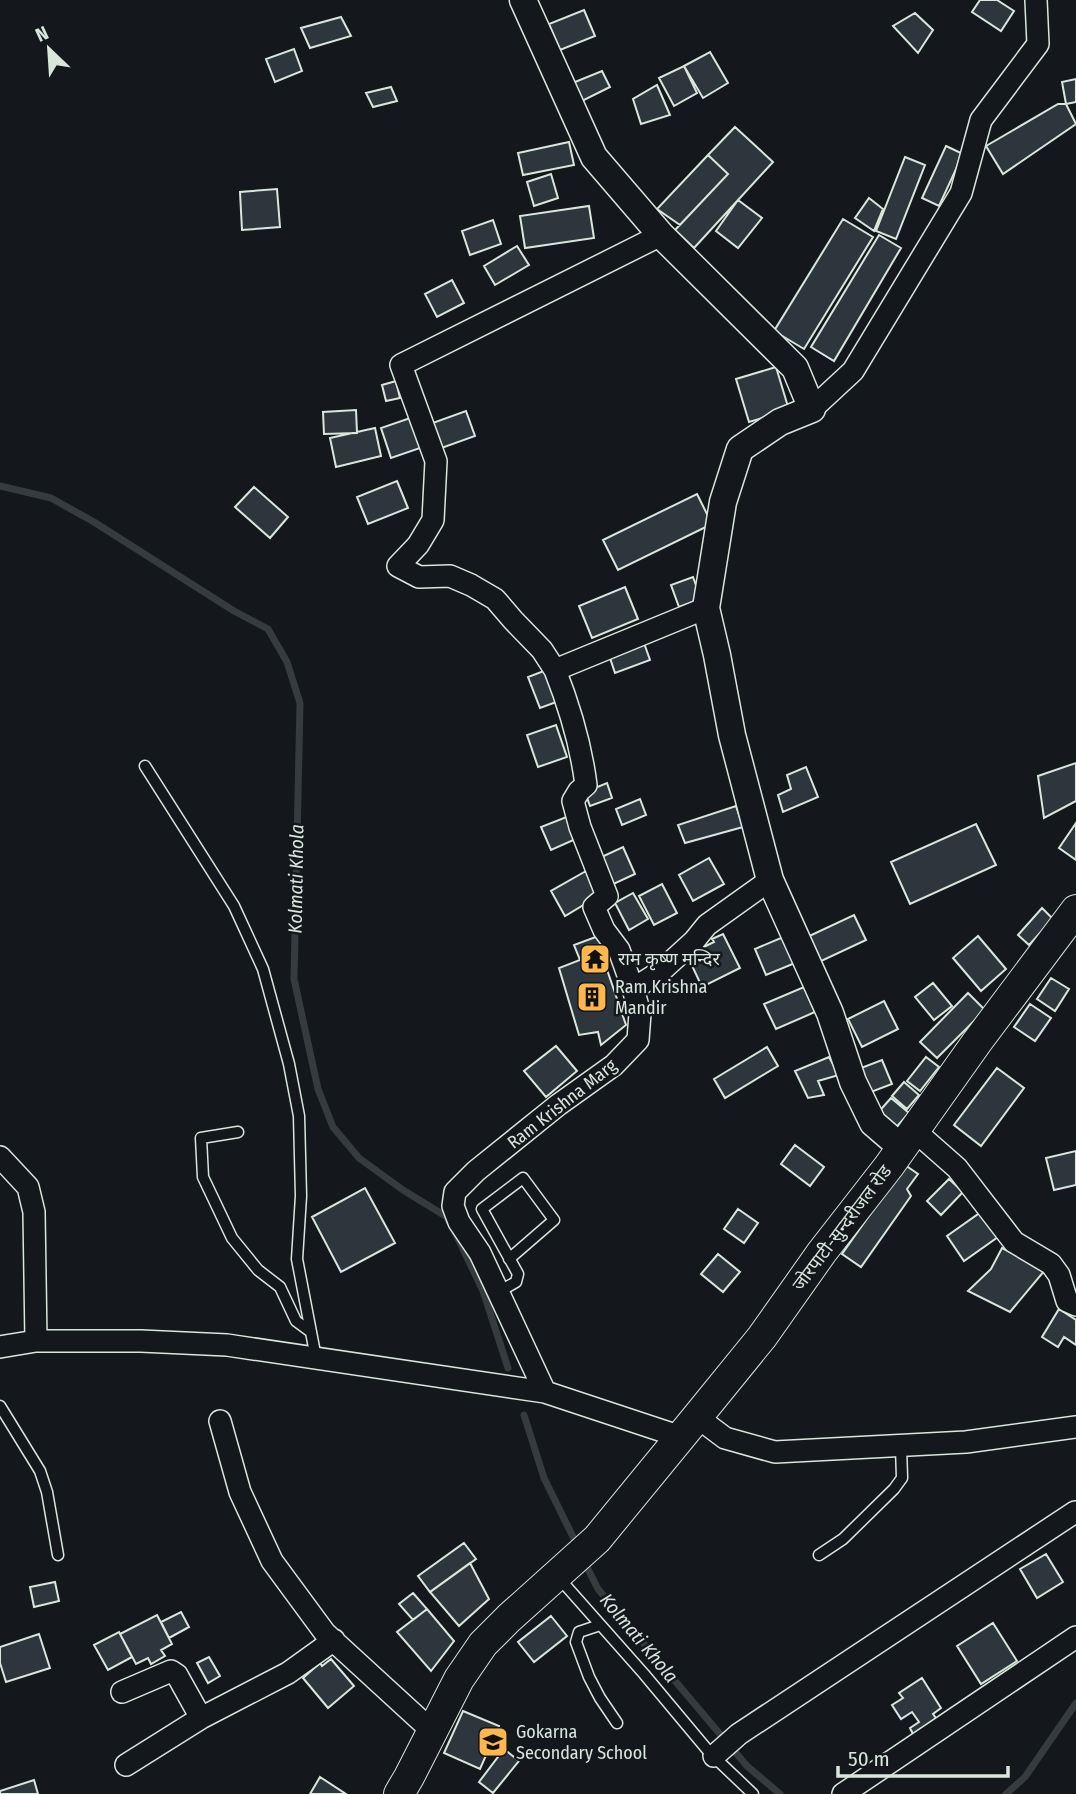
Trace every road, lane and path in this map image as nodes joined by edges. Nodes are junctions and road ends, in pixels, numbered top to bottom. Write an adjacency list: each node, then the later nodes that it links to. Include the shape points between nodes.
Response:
1 (523, 0): 3 (street, via 594,156)
2 (1036, 0): 4 (street, via 1038,44 981,120 961,193 853,371)
3 (661, 235): 4 (street, via 795,368); 6 (street, via 401,365 436,461 433,520 398,566 419,577 450,576 495,598)
4 (812, 410): 5 (street, via 780,422 740,449 723,502)
5 (706, 608): 6 (street); 8 (street, via 732,735)
6 (555, 670): 10 (street, via 583,757 586,785 573,800 607,896 594,907 619,950)
7 (145, 766): 17 (lane, via 234,905 263,969 299,1116 297,1259)
8 (770, 880): 10 (street, via 707,925 660,972); 12 (street, via 873,1123)
9 (1076, 909): 12 (main road, जोरपाटी-सुन्दरीजल रोड)
10 (633, 989): 15 (street, Ram Krishna Marg, via 640,1013 638,1040 614,1065 558,1105 455,1192 453,1206 459,1222)
11 (238, 1132): 17 (lane, via 201,1138 203,1177 232,1238 258,1270 280,1286 296,1321)
12 (908, 1140): 16 (street, via 957,1168 1014,1242 1051,1264 1067,1301); 24 (main road, जोरपाटी-सुन्दरीजल रोड)
13 (0, 1157): 18 (street, via 28,1187 34,1212)
14 (509, 1259): 14 (lane, via 482,1209 523,1178 554,1220); 15 (lane, via 518,1274 516,1282)
15 (498, 1292): 21 (street, Ram Krishna Marg)
16 (1076, 1305)
17 (311, 1332): 20 (lane)
18 (36, 1341): 19 (street); 20 (street, via 227,1345)
19 (0, 1347)
20 (316, 1359): 21 (street)
21 (545, 1392): 24 (street)
22 (0, 1406): 28 (lane, via 40,1471)
23 (220, 1421): 33 (street, via 240,1492 272,1561)
24 (689, 1427): 26 (street, via 775,1452); 30 (main road, जोरपाटी-सुन्दरीजल रोड, via 597,1539)
25 (1076, 1427): 26 (street)
26 (901, 1446): 29 (lane, via 902,1478 894,1489 843,1539)
27 (1075, 1512): 38 (street)
28 (58, 1555)
29 (819, 1555)
30 (561, 1572): 31 (lane); 37 (main road, जोरपाटी-सुन्दरीजल रोड, via 483,1644 458,1679)
31 (600, 1625): 36 (lane, via 579,1632 576,1642 589,1677); 38 (lane)
32 (1076, 1637): 42 (street)
33 (334, 1640): 35 (street, via 288,1673); 37 (street)
34 (122, 1692): 35 (street, via 171,1671)
35 (201, 1718): 39 (street)
36 (617, 1723)
37 (432, 1731): 40 (main road, जोरपाटी-सुन्दरीजल रोड)
38 (725, 1746): 41 (lane)
39 (126, 1765)
40 (399, 1794)
41 (753, 1794)
42 (842, 1794)

